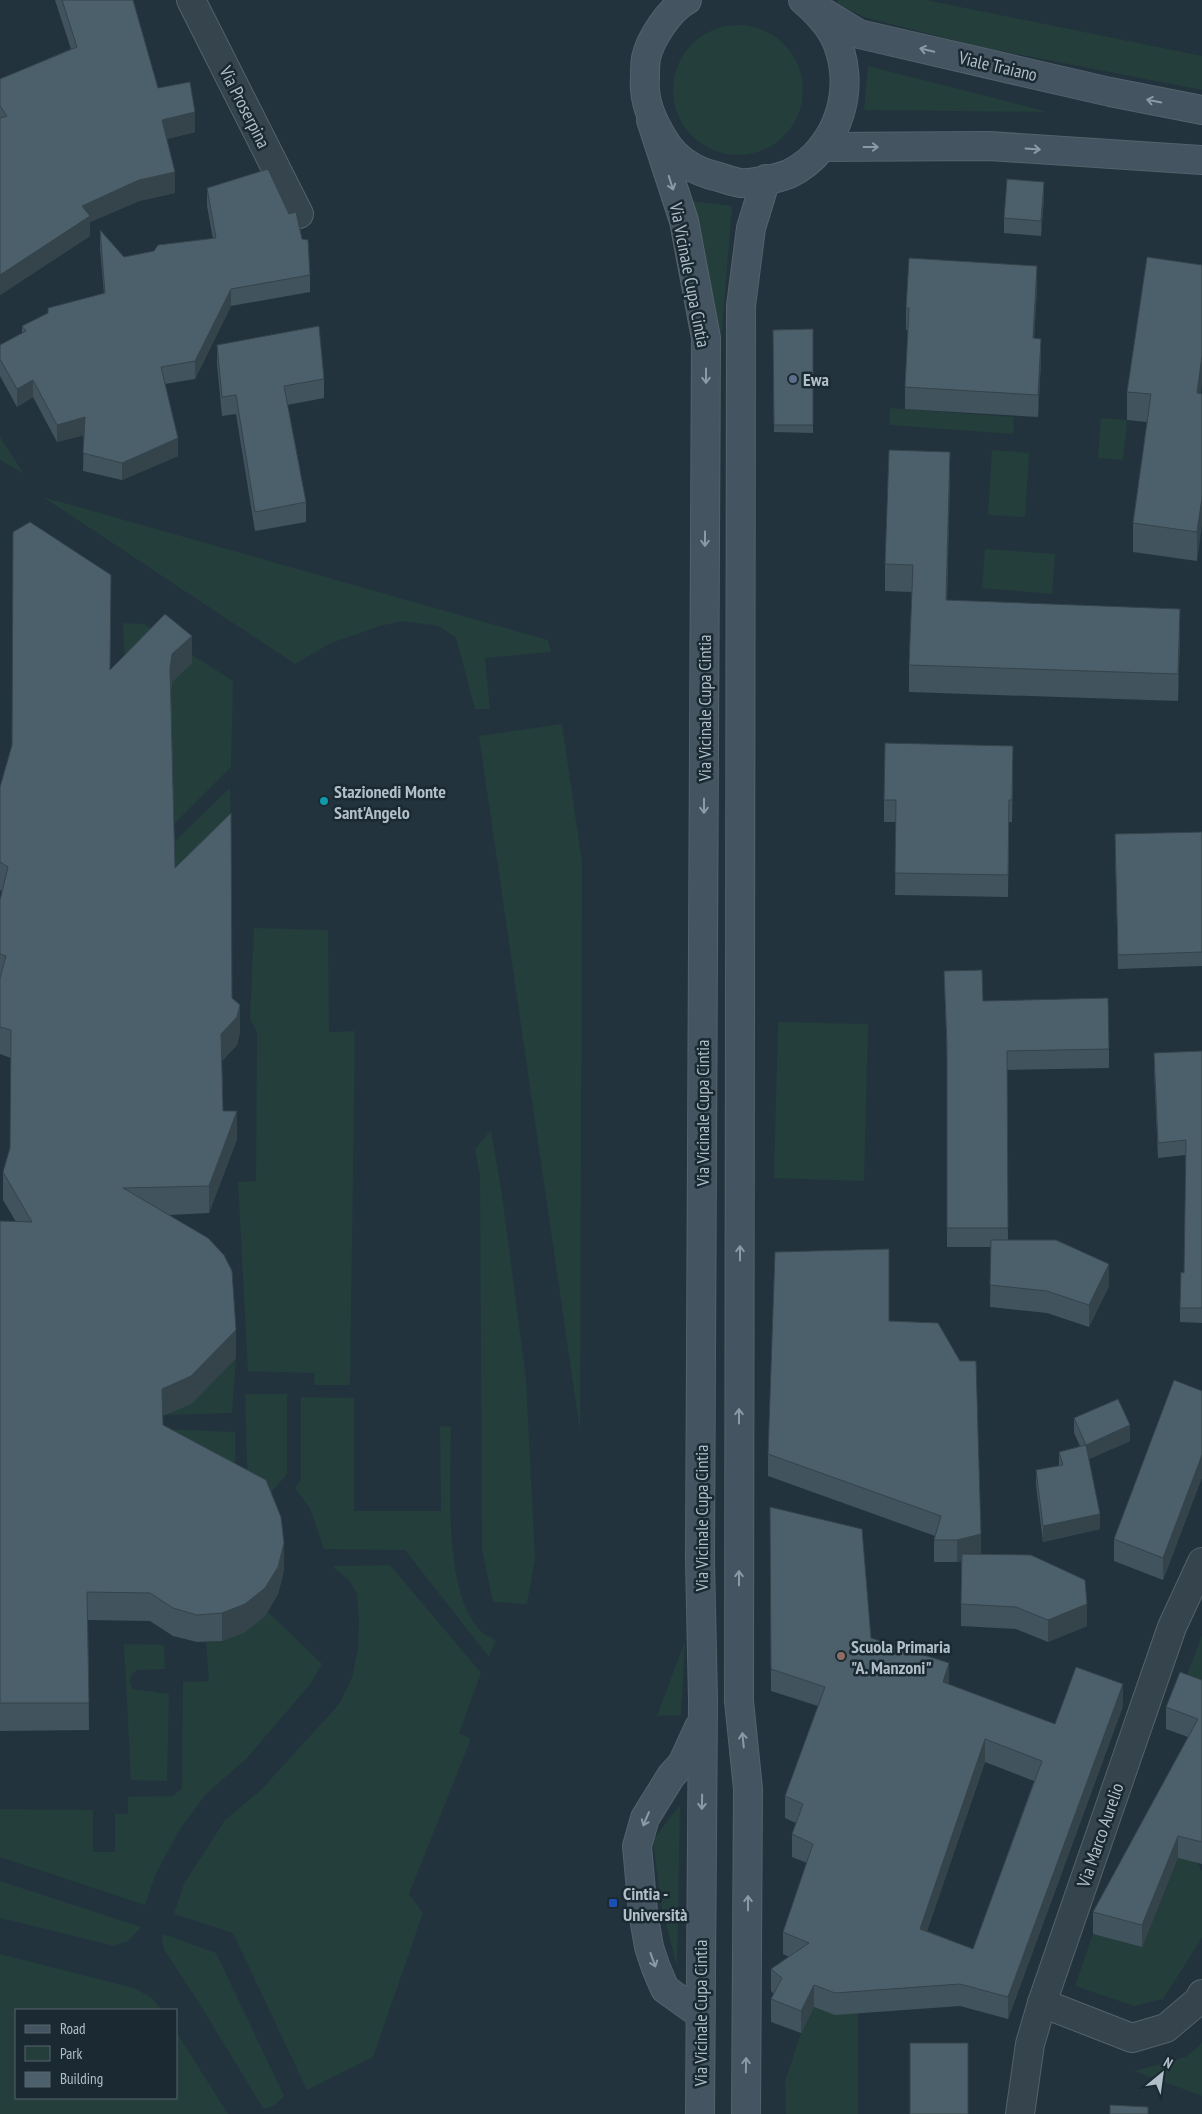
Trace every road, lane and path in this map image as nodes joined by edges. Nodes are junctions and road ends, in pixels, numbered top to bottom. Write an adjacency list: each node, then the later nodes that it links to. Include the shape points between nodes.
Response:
1 (191, 0): 11 (street, Via Proserpina)
2 (672, 0): 5 (main road)
3 (687, 0): 5 (main road)
4 (803, 0): 6 (main road, Viale Traiano, one-way to 4, via 859,34); 8 (main road, via 822,17 833,35 844,68 842,107 834,130)
5 (661, 24): 7 (main road, Via Vicinale Cupa Cintia, via 646,56 644,90)
6 (1202, 110)
7 (651, 120): 10 (main road, via 672,152 701,173 742,183); 13 (main road, Via Vicinale Cupa Cintia, one-way to 13, via 684,221 706,338 702,1719)
8 (822, 147): 9 (main road, one-way to 9, via 989,146); 10 (main road, via 788,174)
9 (1202, 160)
10 (766, 179): 14 (main road, Via Vicinale Cupa Cintia, one-way to 10, via 739,1701 741,306 751,228)
11 (299, 214)
12 (1202, 1562): 16 (street, Via Marco Aurelio, via 1172,1627)
13 (692, 1763): 14 (main road, via 722,1767 735,1774); 17 (main road, Via Vicinale Cupa Cintia, one-way to 17); 17 (main road, one-way to 17, via 671,1776 645,1818 637,1846 648,1947 665,1989)
14 (748, 1789): 19 (main road, Via Vicinale Cupa Cintia, one-way to 14)
15 (1202, 1994): 16 (street, via 1166,2028 1132,2038)
16 (1042, 2003): 20 (street, Via Marco Aurelio, via 1030,2044)
17 (700, 2014): 18 (main road, Via Vicinale Cupa Cintia)
18 (700, 2114)
19 (746, 2114)
20 (1020, 2114)

